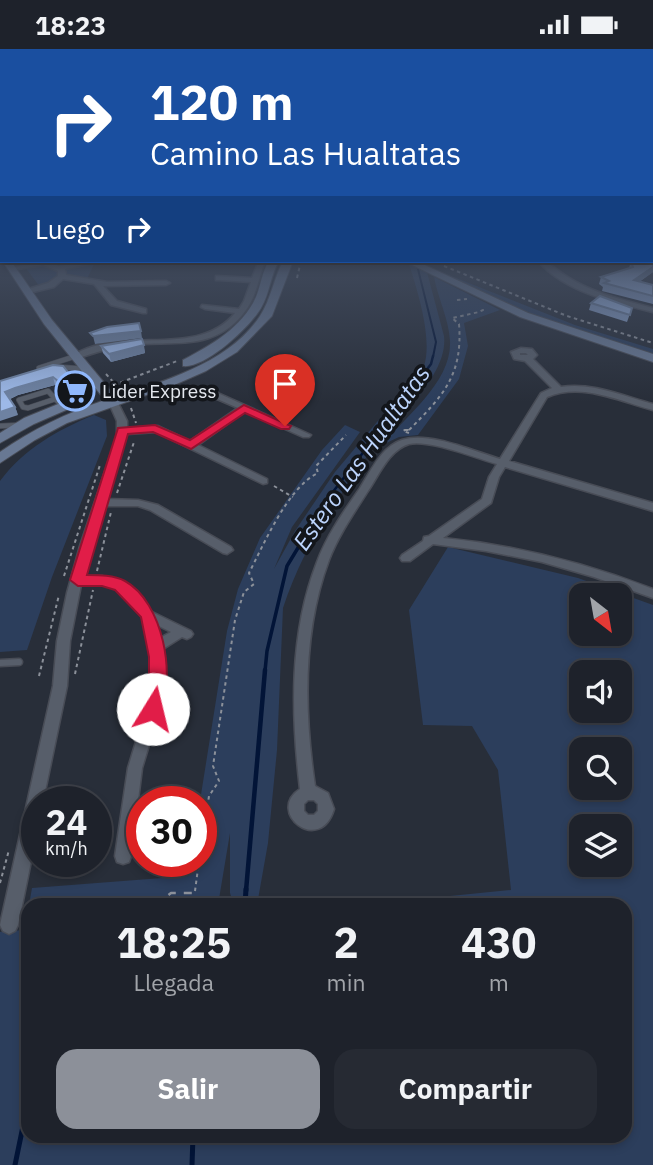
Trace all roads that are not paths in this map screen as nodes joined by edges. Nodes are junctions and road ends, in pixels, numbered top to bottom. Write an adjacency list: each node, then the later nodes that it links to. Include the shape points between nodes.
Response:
1 (32, 297): 14 (street)
2 (109, 297): 10 (street, via 114,303)
3 (250, 297): 12 (street)
4 (260, 297): 20 (street, via 227,338)
5 (276, 297): 20 (street, via 245,339 199,369 157,388)
6 (491, 297): 15 (street, via 524,315)
7 (513, 297): 13 (street)
8 (613, 297): 11 (street)
9 (205, 307): 12 (street)
10 (144, 310)
11 (653, 310)
12 (240, 311): 14 (street, via 224,328 204,339 121,344)
13 (653, 345)
14 (76, 356): 17 (street); 17 (lane, via 37,371)
15 (653, 358)
16 (528, 359): 18 (street)
17 (87, 369): 20 (street)
18 (558, 389): 22 (street, via 583,390); 31 (street, via 541,398)
19 (211, 393): 23 (street)
20 (117, 396): 21 (street); 26 (street); 30 (street, via 27,437)
21 (58, 403): 21 (lane, via 44,391 19,400 28,408); 24 (street)
22 (653, 407)
23 (244, 408): 27 (street); 29 (street)
24 (22, 425): 25 (lane); 28 (street)
25 (0, 426)
26 (122, 431): 29 (street, via 158,429); 33 (street)
27 (306, 436)
28 (0, 439)
29 (191, 445): 32 (street)
30 (0, 459)
31 (503, 463): 34 (street); 35 (street, via 483,505); 44 (street, via 429,441 397,445 337,533 316,585 304,649 301,723)
32 (263, 481)
33 (100, 502): 36 (street, via 154,507); 38 (street)
34 (653, 507)
35 (428, 540): 37 (street); 39 (street, via 543,557)
36 (227, 550)
37 (406, 558)
38 (78, 580): 40 (street, via 121,586); 46 (street)
39 (653, 594)
40 (148, 615): 41 (street); 41 (street, via 183,633)
41 (156, 647): 45 (street, via 158,684 135,768)
42 (19, 662): 43 (lane)
43 (0, 663)
44 (308, 793)
45 (123, 856)
46 (9, 925)

